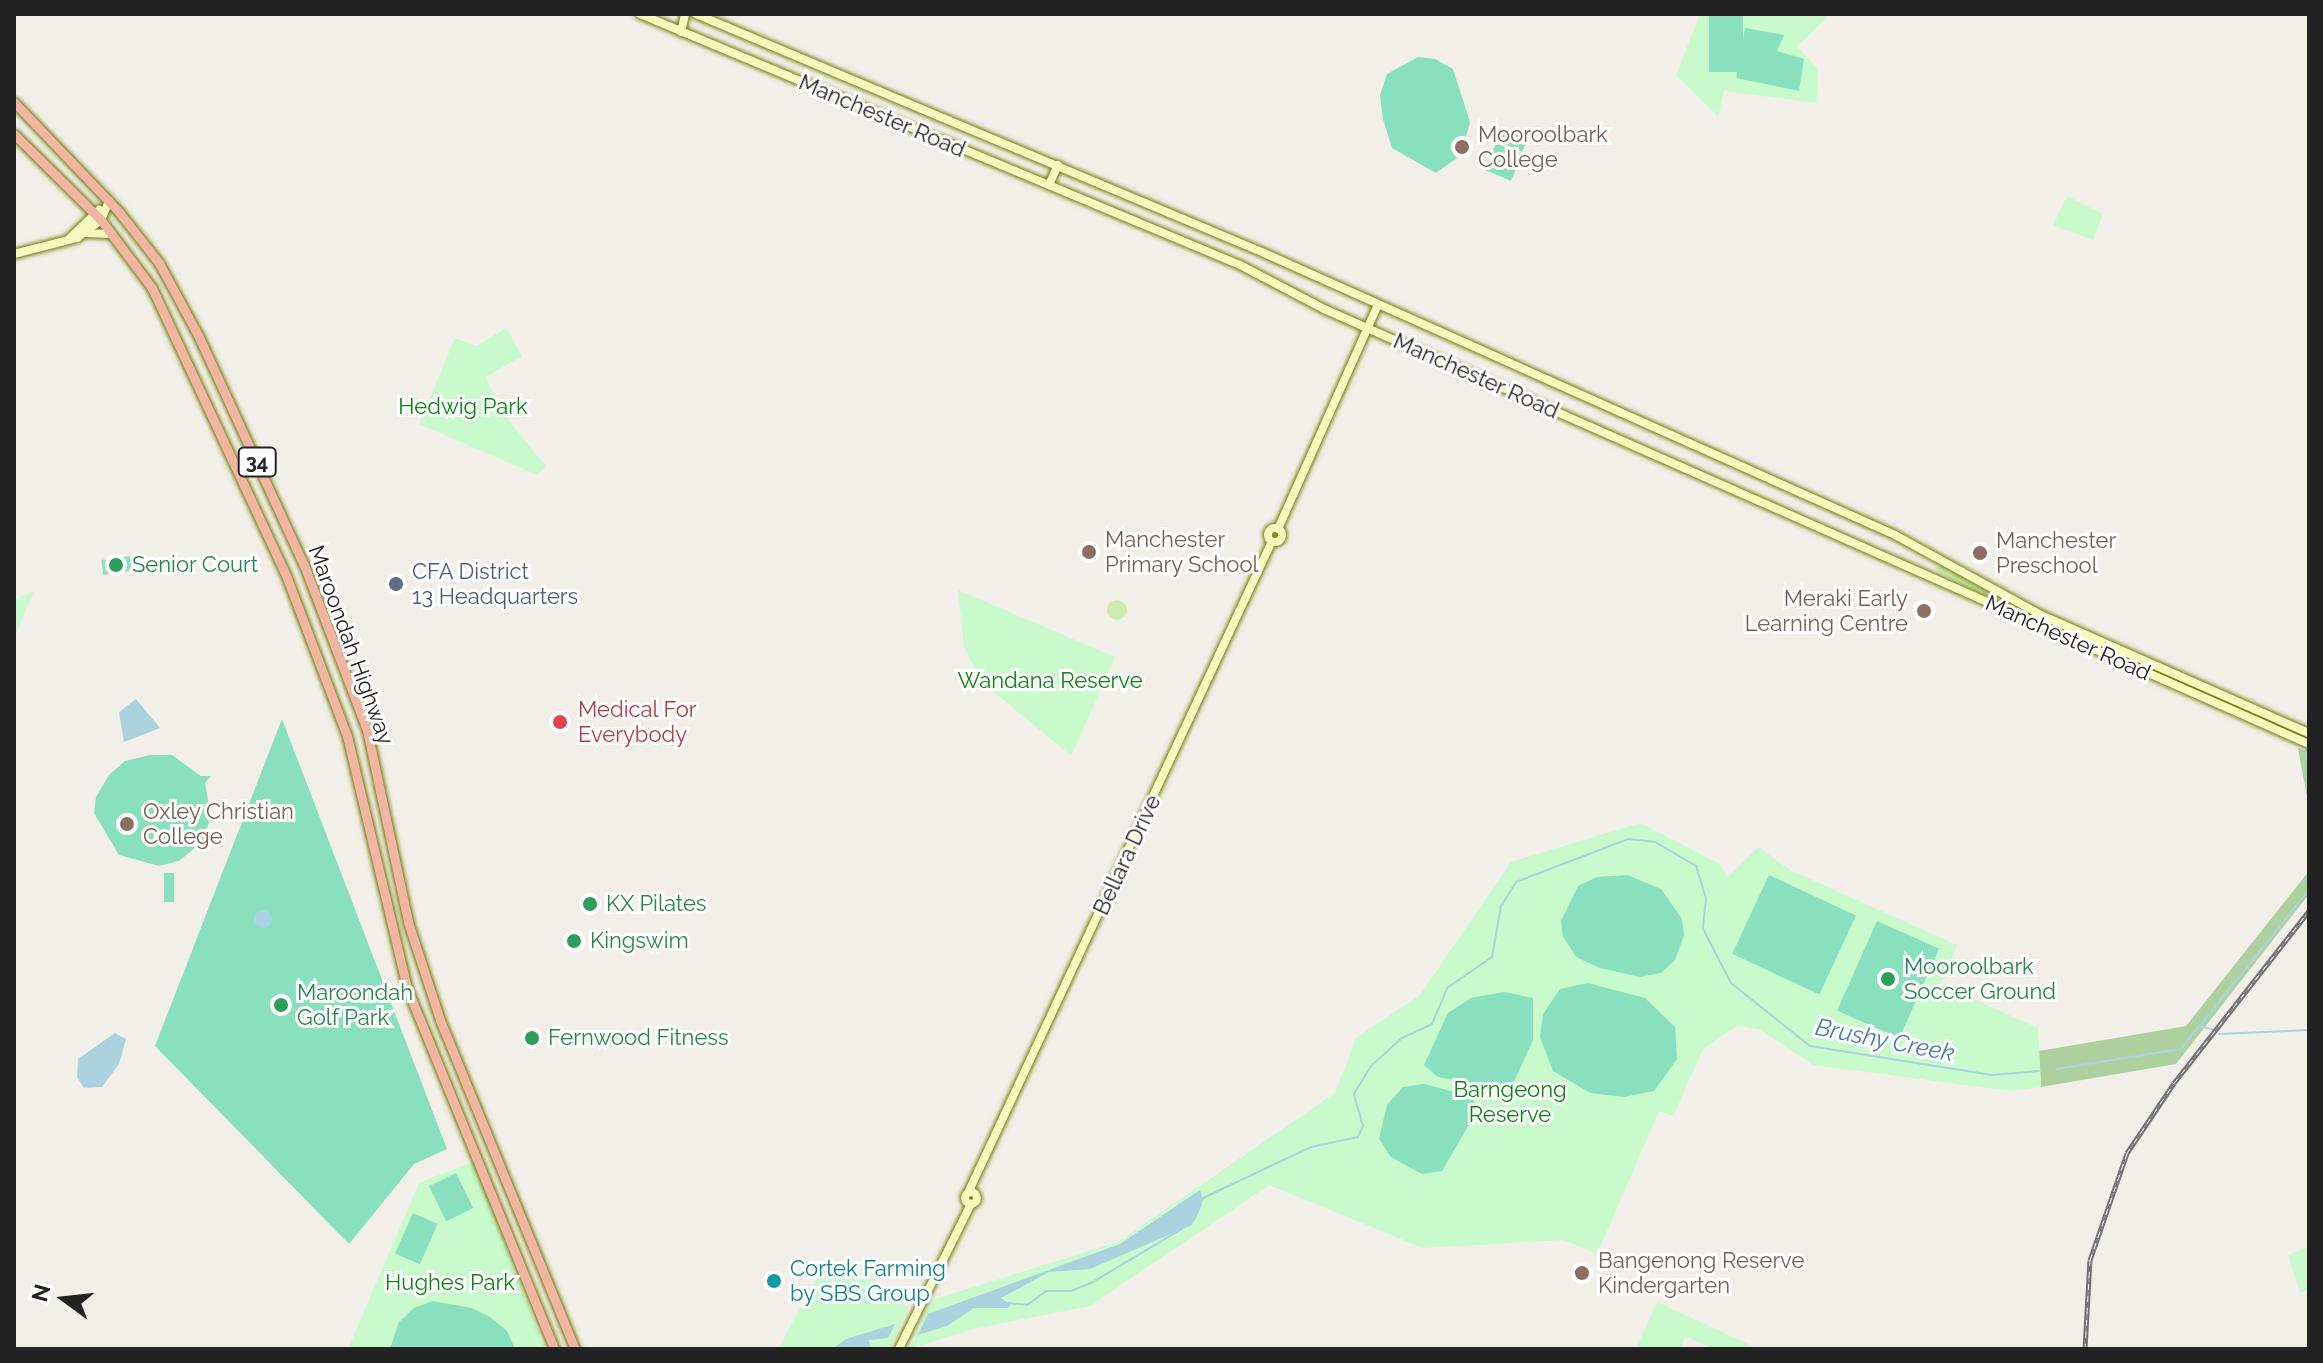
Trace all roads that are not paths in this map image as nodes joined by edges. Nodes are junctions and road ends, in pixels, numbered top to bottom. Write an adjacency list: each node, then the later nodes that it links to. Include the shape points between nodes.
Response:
1 (640, 14): 4 (main road, Manchester Road)
2 (685, 14): 4 (main road)
3 (696, 14): 7 (main road, Manchester Road)
4 (681, 32): 8 (main road, Manchester Road)
5 (14, 102): 9 (highway, Maroondah Highway / 34)
6 (14, 134): 10 (highway, Maroondah Highway / 34)
7 (1058, 165): 8 (main road); 15 (main road, Manchester Road)
8 (1049, 185): 16 (main road, Manchester Road, via 1240,265)
9 (109, 201): 10 (main road); 20 (highway, Maroondah Highway / 34, via 159,263 181,301 317,594 367,730)
10 (97, 217): 11 (main road); 12 (highway, Maroondah Highway / 34); 13 (main road)
11 (85, 233): 12 (main road); 13 (main road)
12 (112, 234): 21 (highway, Maroondah Highway / 34, via 173,325 311,634 347,736)
13 (69, 240): 14 (main road)
14 (14, 254)
15 (1377, 307): 16 (main road); 17 (main road, Manchester Road, via 1895,535 2041,615)
16 (1367, 328): 17 (main road, Manchester Road); 22 (main road, Bellara Drive)
17 (2269, 721): 18 (main road, Manchester Road); 19 (main road, Manchester Road)
18 (2309, 733)
19 (2309, 744)
20 (396, 868): 21 (highway); 24 (highway, Maroondah Highway / 34, via 440,1020)
21 (377, 878): 23 (highway, Maroondah Highway / 34, via 407,988)
22 (901, 1345)
23 (554, 1349)
24 (575, 1349)

